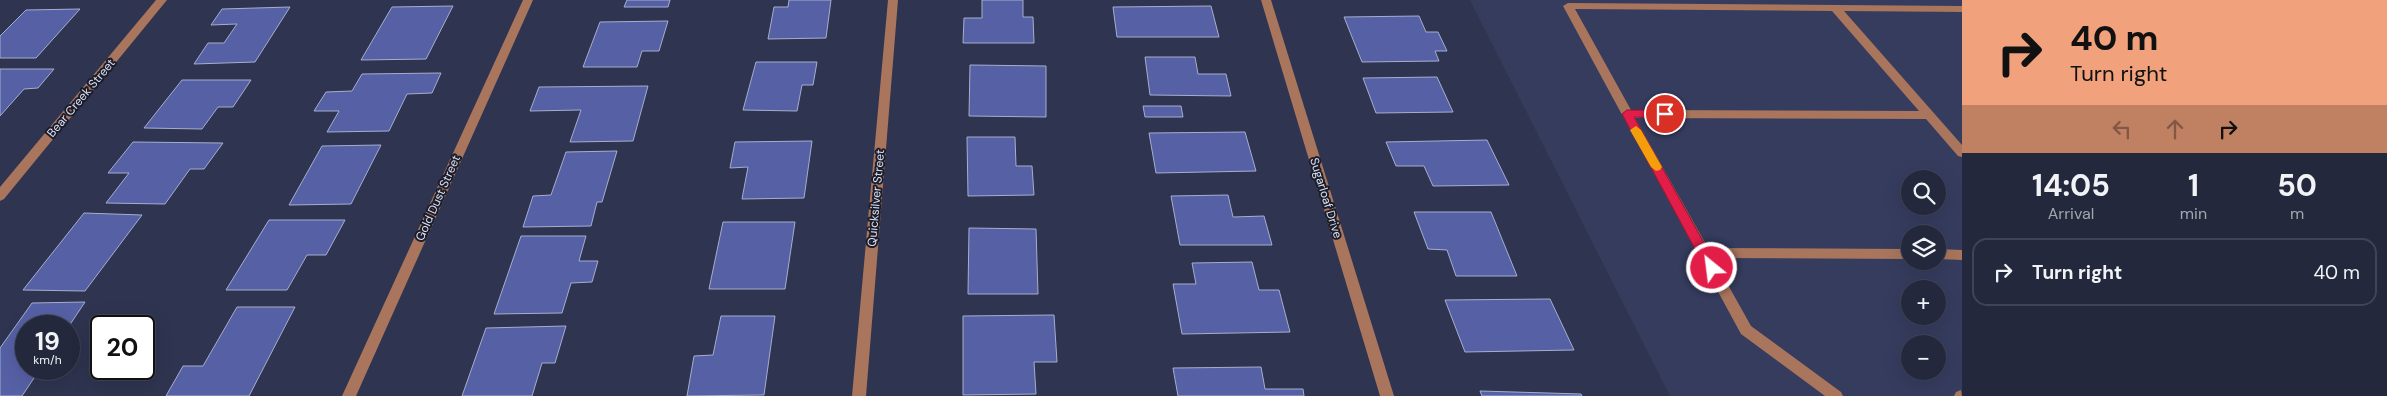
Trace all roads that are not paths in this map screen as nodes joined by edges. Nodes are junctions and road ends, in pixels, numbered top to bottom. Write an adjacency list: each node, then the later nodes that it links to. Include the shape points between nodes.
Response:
1 (162, 0): 10 (street, Bear Creek Street)
2 (528, 0): 15 (street, Gold Dust Street)
3 (893, 0): 16 (street, Quicksilver Street)
4 (1266, 0): 17 (street, Sugarloaf Drive)
5 (1835, 8): 6 (street); 7 (street, via 1568,6); 8 (street)
6 (1962, 9)
7 (1627, 114): 8 (street); 11 (street)
8 (1929, 116): 9 (street)
9 (1962, 154)
10 (0, 196)
11 (1703, 253): 12 (street); 18 (street, via 1746,330)
12 (1901, 254)
13 (1946, 254): 14 (street)
14 (1962, 255)
15 (349, 396)
16 (859, 396)
17 (1387, 396)
18 (1836, 396)

